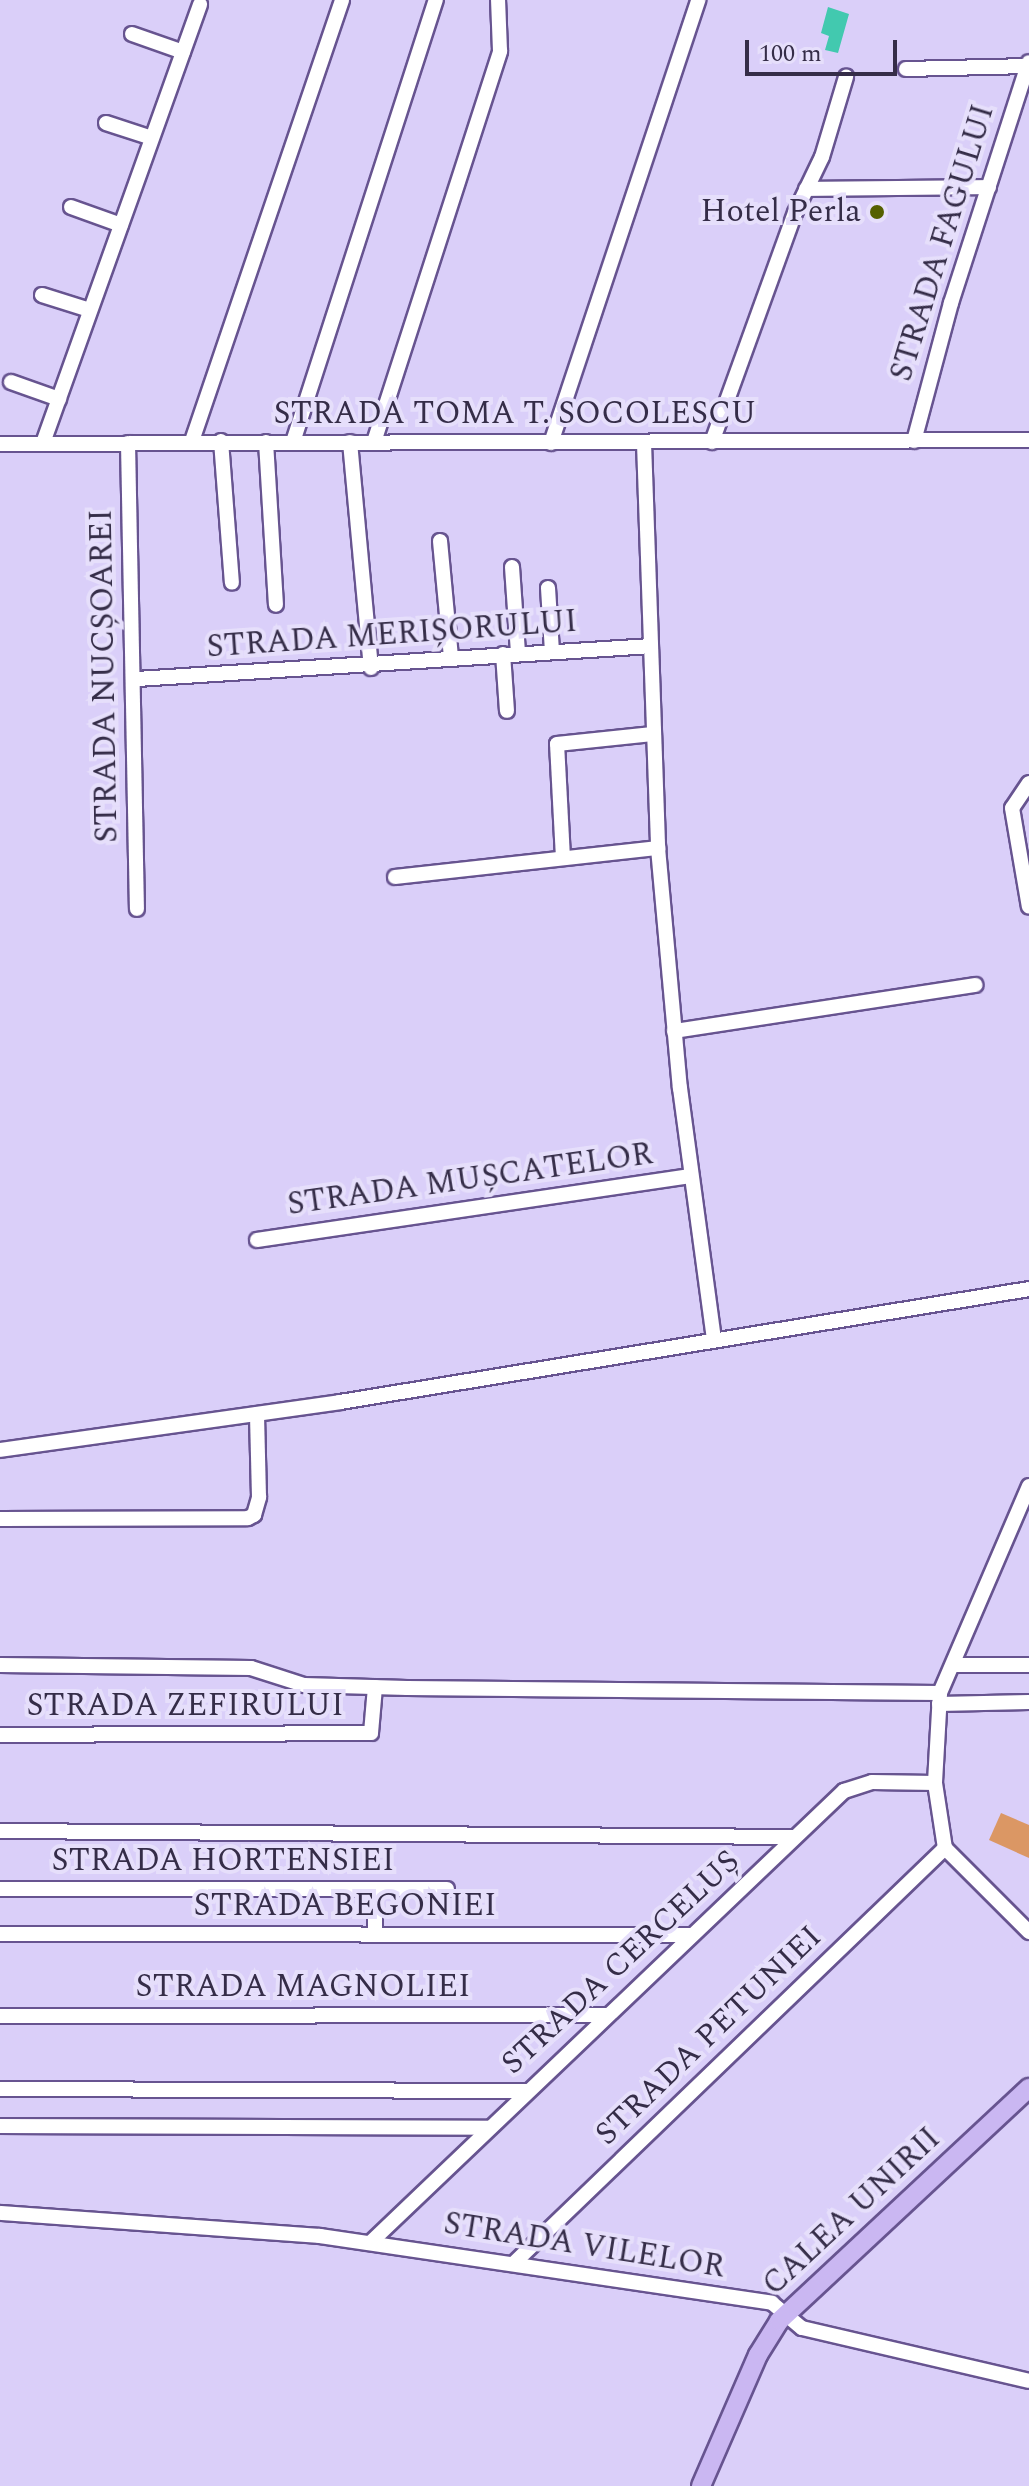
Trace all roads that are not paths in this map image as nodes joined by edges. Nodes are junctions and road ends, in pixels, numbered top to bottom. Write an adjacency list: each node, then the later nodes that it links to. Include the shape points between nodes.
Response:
1 (342, 0): 22 (street)
2 (436, 0): 26 (street)
3 (498, 0): 28 (street, via 500,51)
4 (698, 0): 32 (street)
5 (200, 4): 7 (street)
6 (132, 34): 7 (street)
7 (183, 52): 12 (street)
8 (1028, 64): 9 (street); 13 (street, STRADA FAGULUI)
9 (906, 69)
10 (846, 77): 14 (street, via 822,157)
11 (106, 123): 12 (street)
12 (152, 138): 16 (street)
13 (989, 187): 14 (street); 24 (street, STRADA FAGULUI)
14 (806, 189): 29 (street)
15 (71, 207): 16 (street)
16 (121, 225): 18 (street)
17 (42, 295): 18 (street)
18 (90, 310): 20 (street)
19 (11, 382): 20 (street)
20 (59, 399): 30 (street)
21 (1028, 437): 24 (street, STRADA TOMA T. SOCOLESCU)
22 (192, 441): 23 (street, STRADA TOMA T. SOCOLESCU); 31 (street, STRADA TOMA T. SOCOLESCU)
23 (221, 441): 25 (street, STRADA TOMA T. SOCOLESCU); 37 (street)
24 (914, 441): 29 (street, STRADA TOMA T. SOCOLESCU)
25 (266, 442): 26 (street, STRADA TOMA T. SOCOLESCU); 39 (street)
26 (293, 442): 27 (street, STRADA TOMA T. SOCOLESCU)
27 (350, 442): 28 (street, STRADA TOMA T. SOCOLESCU); 44 (street)
28 (374, 442): 32 (street, STRADA TOMA T. SOCOLESCU)
29 (712, 442): 33 (street, STRADA TOMA T. SOCOLESCU)
30 (43, 443): 31 (street, STRADA TOMA T. SOCOLESCU); 34 (street, STRADA TOMA T. SOCOLESCU)
31 (128, 443): 45 (street, STRADA NUCȘOAREI)
32 (551, 443): 33 (street, STRADA TOMA T. SOCOLESCU)
33 (644, 443): 40 (street, STRADA MUȘCATELOR)
34 (0, 444)
35 (440, 541): 43 (street)
36 (512, 567): 42 (street)
37 (232, 583)
38 (548, 588): 41 (street)
39 (276, 605)
40 (651, 646): 41 (street, STRADA MERIȘORULUI); 47 (street, STRADA MUȘCATELOR)
41 (552, 651): 42 (street, STRADA MERIȘORULUI)
42 (510, 654): 43 (street, STRADA MERIȘORULUI); 46 (street)
43 (451, 658): 44 (street, STRADA MERIȘORULUI)
44 (371, 668): 45 (street, STRADA MERIȘORULUI)
45 (137, 679): 54 (street, STRADA NUCȘOAREI)
46 (507, 711)
47 (652, 734): 50 (street, STRADA MUȘCATELOR); 51 (street, via 557,744)
48 (1029, 783): 49 (street)
49 (1022, 799): 53 (street, via 1012,818)
50 (658, 848): 51 (street); 56 (street, STRADA MUȘCATELOR)
51 (563, 858): 52 (street)
52 (395, 877)
53 (1029, 907)
54 (137, 909)
55 (976, 985): 56 (street)
56 (674, 1031): 57 (street, STRADA MUȘCATELOR)
57 (690, 1176): 58 (street, STRADA MUȘCATELOR); 60 (street, STRADA MUȘCATELOR)
58 (257, 1240)
59 (1029, 1289): 60 (street)
60 (714, 1338): 61 (street)
61 (257, 1414): 62 (street); 64 (street, via 259,1497 248,1518)
62 (0, 1450)
63 (1029, 1486): 67 (street)
64 (0, 1519)
65 (1029, 1664): 67 (street)
66 (0, 1665): 68 (street, via 251,1668 304,1685)
67 (953, 1665): 69 (street)
68 (375, 1687): 69 (street); 71 (street, STRADA ZEFIRULUI, via 371,1733)
69 (940, 1698): 70 (street); 72 (street)
70 (1029, 1702)
71 (0, 1735)
72 (935, 1783): 74 (street, STRADA CERCELUȘ, via 859,1783); 75 (street, via 935,1811)
73 (0, 1831): 74 (street)
74 (794, 1837): 82 (street, STRADA CERCELUȘ)
75 (945, 1848): 79 (street); 92 (street, STRADA PETUNIEI)
76 (0, 1889): 78 (street, STRADA HORTENSIEI)
77 (447, 1889): 78 (street, STRADA HORTENSIEI)
78 (375, 1890): 80 (street)
79 (1029, 1932)
80 (375, 1933): 81 (street, STRADA BEGONIEI); 82 (street, STRADA BEGONIEI)
81 (0, 1934)
82 (690, 1935): 83 (street, STRADA CERCELUȘ)
83 (606, 2015): 84 (street, STRADA MAGNOLIEI); 87 (street, STRADA CERCELUȘ)
84 (0, 2016)
85 (1029, 2088): 93 (main road, CALEA UNIRII)
86 (0, 2089): 87 (street)
87 (527, 2091): 89 (street, STRADA CERCELUȘ)
88 (0, 2126): 89 (street)
89 (488, 2128): 91 (street, STRADA CERCELUȘ)
90 (0, 2213): 91 (street, STRADA VILELOR)
91 (371, 2242): 92 (street, STRADA VILELOR)
92 (513, 2264): 93 (street, STRADA VILELOR, via 772,2303)
93 (785, 2314): 94 (street, STRADA VILELOR, via 802,2328); 95 (main road, CALEA UNIRII, via 758,2355)
94 (1029, 2381)
95 (701, 2486)

